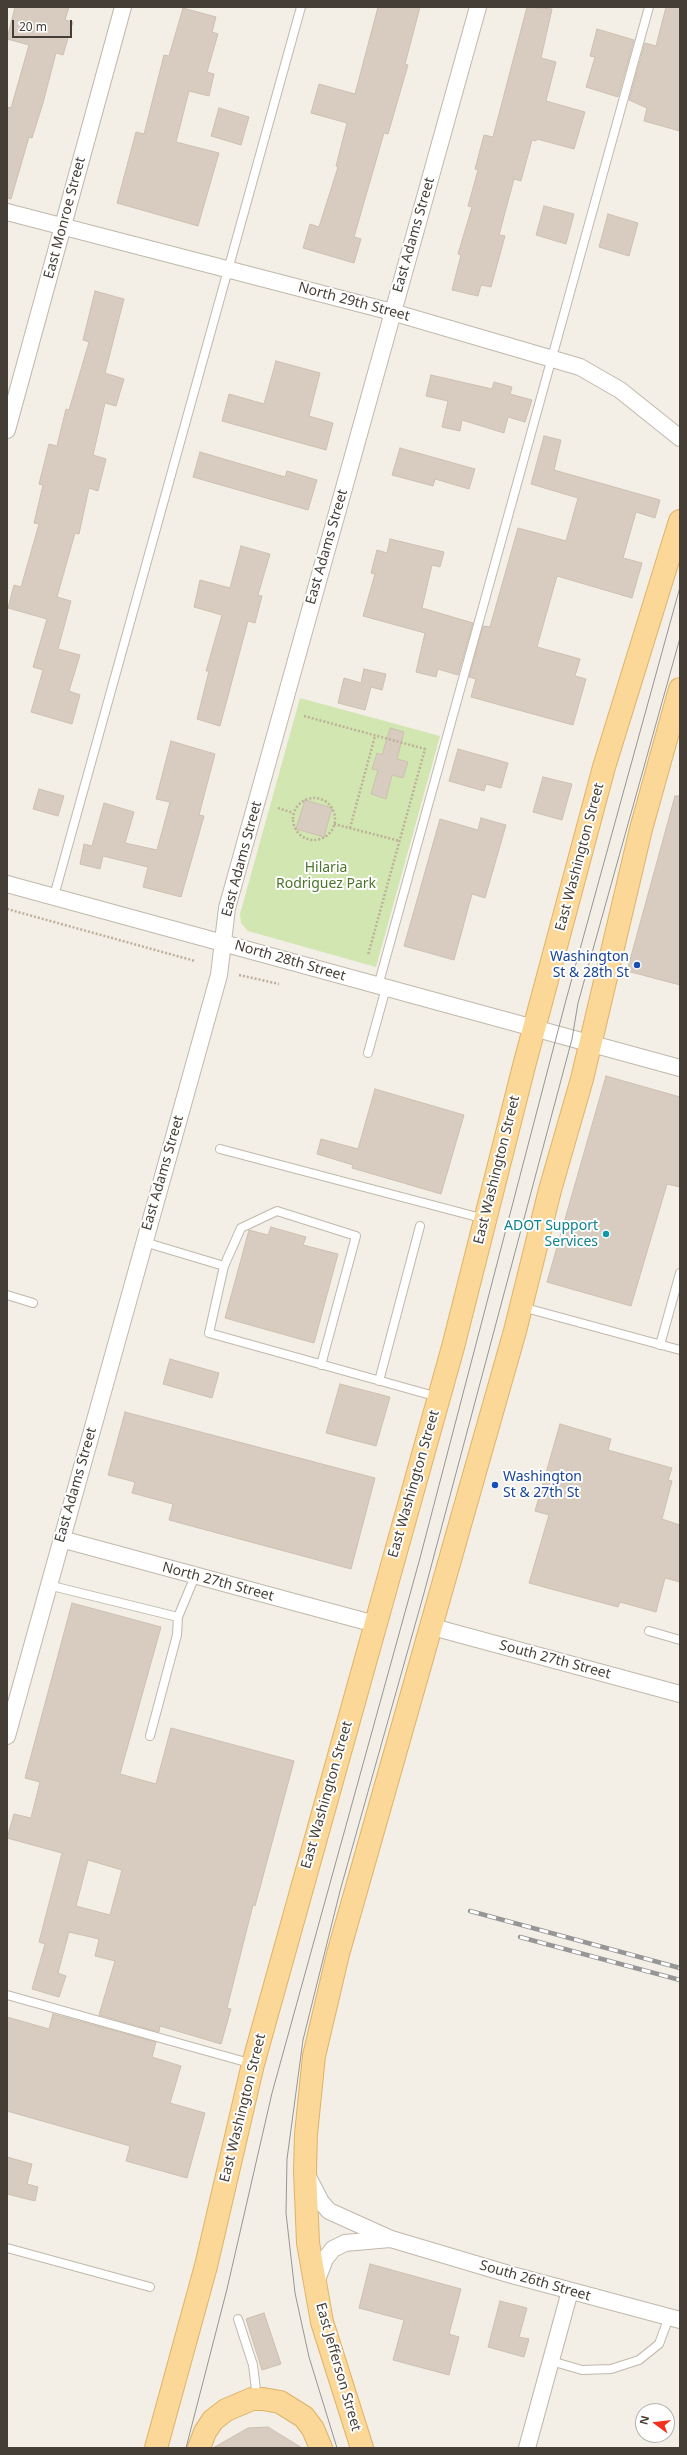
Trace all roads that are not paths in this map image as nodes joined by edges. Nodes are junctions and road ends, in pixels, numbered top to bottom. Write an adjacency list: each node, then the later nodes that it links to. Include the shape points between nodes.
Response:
1 (123, 7): 6 (street, East Monroe Street)
2 (301, 7): 7 (lane)
3 (478, 7): 8 (street, East Adams Street)
4 (649, 7): 9 (lane)
5 (7, 212): 6 (street, North 29th Street)
6 (62, 226): 7 (street, North 29th Street); 10 (street, East Monroe Street)
7 (229, 270): 8 (street, North 29th Street); 15 (lane)
8 (392, 312): 9 (street, North 29th Street); 16 (street, East Adams Street, via 226,913)
9 (552, 358): 11 (street, North 29th Street, via 580,367 620,390); 17 (lane)
10 (7, 430)
11 (680, 438)
12 (680, 521): 18 (main road, East Washington Street, via 604,767)
13 (679, 698): 19 (main road)
14 (7, 884): 15 (street, North 28th Street)
15 (54, 896): 16 (street, North 28th Street)
16 (224, 942): 17 (street, North 28th Street); 25 (street, East Adams Street, via 219,975)
17 (382, 987): 18 (street, North 28th Street); 20 (lane)
18 (534, 1029): 19 (street, North 28th Street); 23 (main road, East Washington Street)
19 (581, 1041): 21 (street, North 28th Street); 31 (main road)
20 (368, 1053)
21 (680, 1068)
22 (220, 1149): 23 (lane)
23 (485, 1219): 36 (main road, East Washington Street)
24 (420, 1226): 35 (lane)
25 (144, 1242): 26 (lane); 37 (street, East Adams Street)
26 (224, 1266): 34 (lane, via 209,1333); 34 (lane, via 241,1228 277,1212 356,1236)
27 (680, 1273): 28 (lane)
28 (678, 1287): 32 (lane)
29 (7, 1295): 30 (lane)
30 (33, 1303)
31 (521, 1307): 32 (lane); 42 (main road)
32 (660, 1344): 33 (lane)
33 (680, 1350)
34 (321, 1365): 35 (lane)
35 (379, 1381): 36 (lane)
36 (439, 1397): 41 (main road, East Washington Street)
37 (61, 1539): 38 (street, North 27th Street); 39 (street, East Adams Street)
38 (195, 1576): 40 (lane); 41 (street, North 27th Street)
39 (48, 1585): 40 (lane); 46 (street, East Adams Street)
40 (178, 1617): 47 (lane, via 177,1635)
41 (375, 1624): 49 (main road, East Washington Street)
42 (429, 1626): 45 (street, South 27th Street); 50 (main road, East Jefferson Street, via 338,1954 314,2056)
43 (649, 1631): 44 (lane)
44 (680, 1640)
45 (680, 1694)
46 (7, 1736)
47 (150, 1736)
48 (7, 1995): 49 (lane)
49 (253, 2064): 53 (main road, East Washington Street)
50 (305, 2171): 51 (street, South 26th Street, via 321,2202 329,2211); 54 (main road, East Jefferson Street, via 308,2243)
51 (391, 2239): 54 (street, South 26th Street, via 345,2243 333,2249); 56 (street, South 26th Street)
52 (7, 2248): 55 (lane)
53 (206, 2266): 61 (main road, East Washington Street); 62 (main road, via 202,2334)
54 (315, 2286): 65 (main road, East Jefferson Street, via 312,2323); 66 (main road, East Jefferson Street, via 332,2356)
55 (150, 2287)
56 (570, 2291): 58 (street, South 26th Street); 59 (street)
57 (238, 2319): 60 (lane, via 253,2365)
58 (675, 2319): 59 (lane, via 659,2344 639,2360 611,2369 590,2370)
59 (551, 2361): 67 (street)
60 (260, 2399): 63 (main road, via 239,2403 213,2420); 64 (main road, via 280,2402 304,2417 313,2429)
61 (156, 2448)
62 (171, 2448)
63 (199, 2448)
64 (321, 2448)
65 (346, 2448)
66 (362, 2448)
67 (527, 2448)

